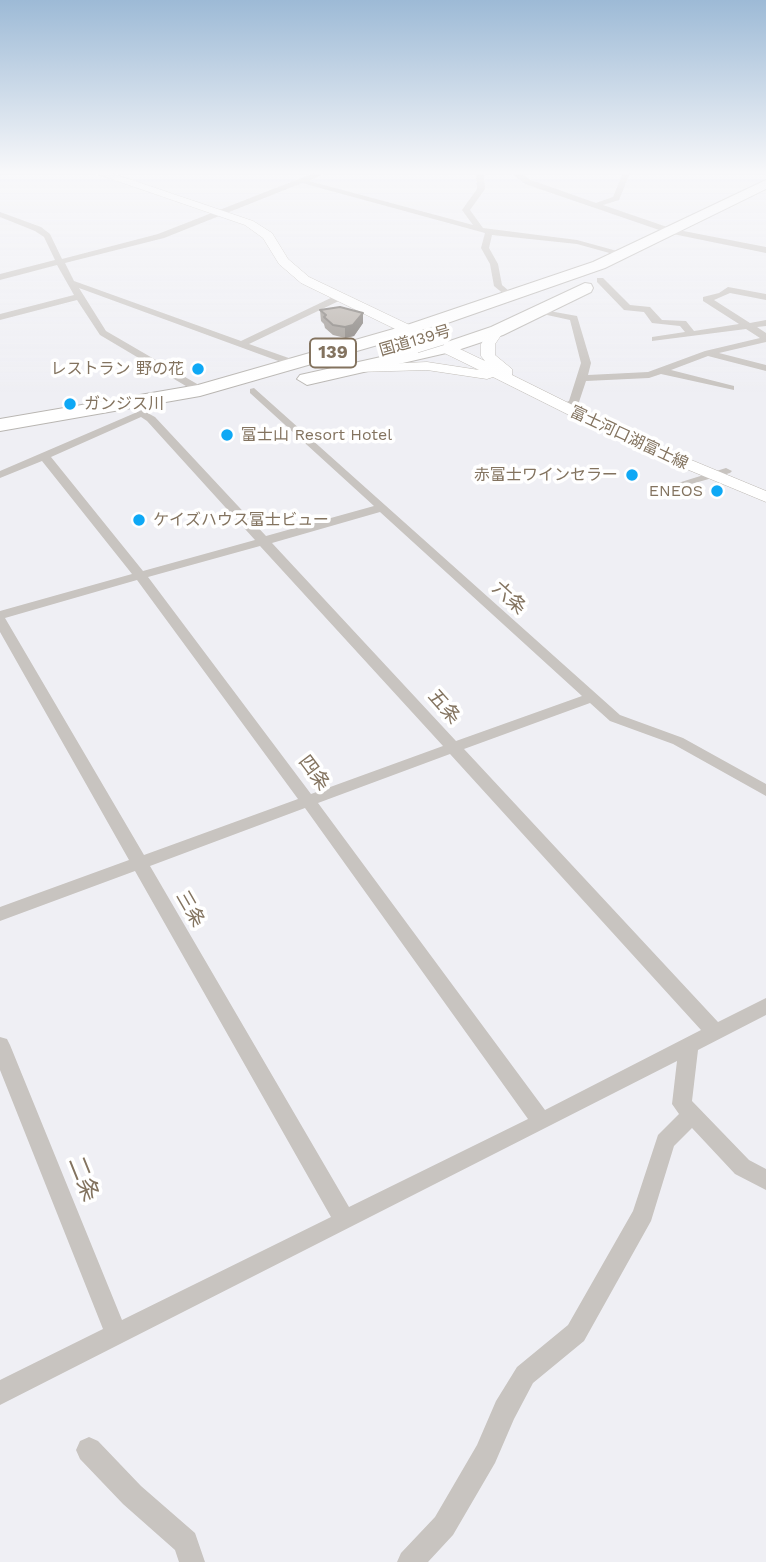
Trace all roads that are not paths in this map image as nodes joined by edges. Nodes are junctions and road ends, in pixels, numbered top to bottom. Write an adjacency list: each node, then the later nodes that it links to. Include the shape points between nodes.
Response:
1 (53, 246): 12 (street)
2 (124, 246): 12 (street)
3 (273, 246): 17 (main road, via 294,272)
4 (485, 246): 18 (street, via 498,286)
5 (592, 246): 11 (street)
6 (643, 246): 11 (highway, 国道139号 / 139)
7 (657, 246): 10 (highway, 国道139号 / 139)
8 (745, 246): 9 (street)
9 (766, 250)
10 (649, 252): 14 (highway); 29 (highway, 国道139号 / 139)
11 (624, 254): 18 (highway, 国道139号 / 139)
12 (60, 263): 13 (street); 15 (street)
13 (0, 277)
14 (600, 280): 20 (highway); 25 (street, via 627,308 648,309 661,323 683,323)
15 (73, 283): 16 (street); 30 (street)
16 (79, 297): 21 (street); 38 (street, via 103,333)
17 (340, 297): 26 (main road); 30 (street)
18 (511, 297): 26 (highway, 国道139号 / 139)
19 (766, 297): 23 (street, via 728,290 706,299)
20 (541, 311): 24 (highway); 36 (street, via 574,318 586,363)
21 (0, 317)
22 (766, 323): 23 (street)
23 (748, 327): 25 (street); 27 (street)
24 (497, 331): 29 (highway); 40 (main road, via 488,344 488,356)
25 (692, 334): 28 (street)
26 (412, 336): 29 (highway, 国道139号 / 139, bridge); 32 (highway, 国道139号 / 139); 43 (highway, 国道139号 / 139, via 199,397)
27 (766, 338): 31 (street)
28 (655, 339)
29 (445, 341): 34 (highway); 40 (main road, 富士河口湖富士線)
30 (241, 344): 32 (street)
31 (708, 353): 33 (street); 35 (street)
32 (296, 364): 38 (highway, 国道139号 / 139)
33 (766, 368)
34 (349, 370): 39 (highway); 40 (main road, via 392,366 459,369)
35 (662, 371): 36 (street); 37 (street)
36 (582, 378): 41 (street)
37 (730, 388)
38 (200, 390): 44 (highway, 国道139号 / 139)
39 (254, 391): 42 (highway); 52 (street, 六条)
40 (540, 392): 41 (main road, 富士河口湖富士線)
41 (568, 405): 47 (main road, 富士河口湖富士線)
42 (142, 413): 43 (highway); 46 (street); 53 (street, 五条)
43 (107, 416): 45 (highway, 国道139号 / 139)
44 (0, 425)
45 (0, 433)
46 (44, 456): 48 (street); 54 (street, 四条)
47 (719, 473): 49 (street); 50 (main road, 富士河口湖富士線); 51 (main road, 富士河口湖富士線)
48 (0, 475)
49 (684, 483)
50 (766, 487)
51 (766, 497)
52 (381, 508): 53 (street); 56 (street, 六条)
53 (265, 540): 54 (street); 57 (street, 五条)
54 (140, 575): 55 (street); 59 (street, 四条)
55 (0, 618): 60 (street, 三条)
56 (589, 698): 57 (street); 58 (street, 六条, via 615,718 678,741)
57 (455, 748): 59 (street); 63 (street, 五条)
58 (766, 791)
59 (308, 801): 60 (street); 67 (street, 四条)
60 (139, 862): 61 (street); 69 (street, 三条)
61 (0, 914)
62 (766, 1006): 63 (street)
63 (713, 1031): 64 (street)
64 (689, 1044): 66 (street, via 682,1104); 67 (street)
65 (0, 1045): 70 (street, 二条)
66 (692, 1115): 68 (street, via 741,1167); 74 (street, via 664,1140 643,1214 576,1333 525,1375 444,1527)
67 (542, 1122): 69 (street)
68 (766, 1180)
69 (344, 1219): 70 (street)
70 (116, 1333): 71 (street)
71 (0, 1393)
72 (89, 1450): 73 (street, via 186,1542)
73 (192, 1562)
74 (410, 1562)

